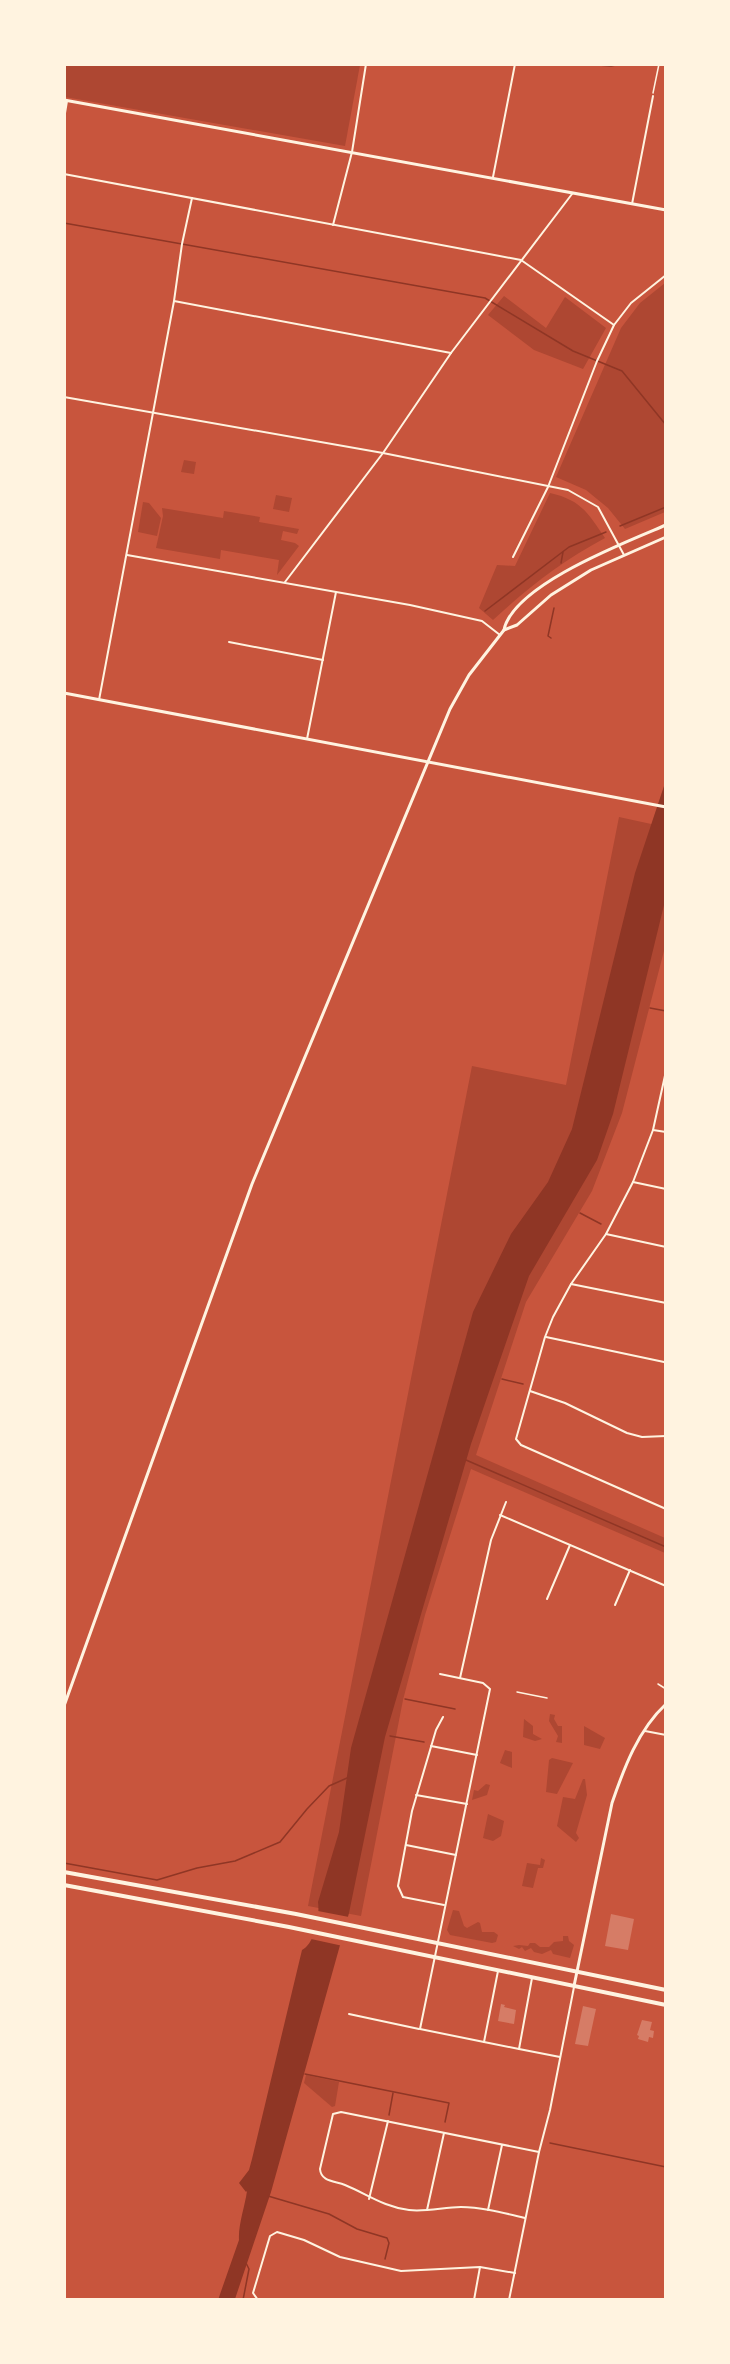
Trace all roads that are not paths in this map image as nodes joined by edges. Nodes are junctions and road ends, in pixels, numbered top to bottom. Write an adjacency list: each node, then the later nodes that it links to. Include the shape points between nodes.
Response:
1 (366, 64): 6 (street)
2 (515, 64): 8 (street)
3 (653, 96): 11 (street)
4 (66, 100): 5 (street); 6 (main road)
5 (64, 118)
6 (352, 152): 8 (main road); 13 (street)
7 (64, 174): 10 (street)
8 (494, 177): 9 (main road)
9 (573, 192): 11 (main road); 14 (street)
10 (192, 198): 13 (street); 16 (street)
11 (632, 204): 12 (main road)
12 (666, 210)
13 (333, 225): 14 (street)
14 (521, 260): 17 (street); 18 (street)
15 (666, 275): 17 (street, via 631,303)
16 (174, 301): 18 (street); 20 (street)
17 (615, 325): 22 (street)
18 (451, 353): 21 (street)
19 (64, 397): 20 (street)
20 (152, 411): 21 (street); 26 (street)
21 (383, 453): 22 (street); 29 (street)
22 (548, 487): 25 (street, via 568,490 598,507); 28 (street)
23 (666, 525): 25 (main road)
24 (666, 537): 27 (main road)
25 (618, 545): 27 (street); 31 (main road, via 544,585 506,619)
26 (126, 555): 29 (street); 36 (street)
27 (624, 555): 31 (main road, via 573,581 518,625)
28 (513, 557)
29 (285, 582): 30 (street)
30 (336, 592): 32 (street, via 482,621); 34 (street)
31 (504, 630): 32 (main road)
32 (500, 635): 38 (main road, via 460,691)
33 (229, 642): 34 (street)
34 (322, 660): 37 (street)
35 (64, 693): 36 (main road)
36 (99, 699): 37 (main road)
37 (307, 739): 38 (main road)
38 (429, 761): 39 (main road); 68 (main road, via 252,1184)
39 (666, 807)
40 (665, 1073): 41 (street)
41 (653, 1130): 42 (street); 43 (street)
42 (666, 1132)
43 (633, 1182): 44 (street); 45 (street)
44 (666, 1188)
45 (606, 1234): 46 (street); 47 (street)
46 (666, 1247)
47 (571, 1284): 48 (street); 49 (street)
48 (666, 1303)
49 (545, 1337): 50 (street); 51 (street)
50 (665, 1362)
51 (530, 1391): 52 (street, via 627,1433); 54 (street, via 516,1441)
52 (666, 1436)
53 (506, 1502): 55 (street)
54 (666, 1509)
55 (500, 1515): 56 (street); 62 (street)
56 (570, 1545): 57 (street); 59 (street)
57 (630, 1570): 58 (street); 60 (street)
58 (666, 1586)
59 (547, 1599)
60 (615, 1605)
61 (441, 1674): 62 (street)
62 (460, 1678): 73 (street, via 487,1685 490,1692)
63 (658, 1684): 64 (lane)
64 (666, 1689)
65 (517, 1692): 66 (lane)
66 (547, 1698)
67 (666, 1704): 70 (main road)
68 (64, 1706)
69 (443, 1717): 72 (street)
70 (643, 1731): 71 (street); 84 (main road, via 612,1803)
71 (666, 1735)
72 (431, 1746): 73 (street); 74 (street)
73 (477, 1755): 75 (street)
74 (416, 1795): 75 (street); 76 (street)
75 (466, 1804): 77 (street)
76 (406, 1845): 77 (street); 80 (street, via 398,1894)
77 (456, 1855): 80 (street)
78 (64, 1872): 81 (main road)
79 (64, 1885): 82 (main road)
80 (445, 1905): 81 (street)
81 (438, 1943): 82 (street); 84 (main road)
82 (434, 1957): 83 (main road); 90 (street)
83 (498, 1971): 85 (main road); 91 (street)
84 (577, 1972): 86 (main road); 87 (main road)
85 (532, 1978): 86 (main road); 92 (street)
86 (574, 1987): 88 (main road); 93 (street)
87 (666, 1990)
88 (666, 2005)
89 (349, 2014): 90 (street)
90 (420, 2029): 91 (street)
91 (484, 2042): 92 (street)
92 (519, 2049): 93 (street)
93 (561, 2057): 97 (street)
94 (388, 2121): 95 (street); 98 (street); 98 (street, via 333,2114 320,2169 322,2177)
95 (444, 2133): 96 (street); 99 (street)
96 (502, 2144): 97 (street); 100 (street)
97 (538, 2152): 101 (street)
98 (369, 2199): 99 (street, via 410,2210)
99 (427, 2210): 100 (street)
100 (488, 2210): 101 (street)
101 (525, 2218): 103 (street)
102 (480, 2267): 103 (street); 104 (street, via 401,2271 340,2257 277,2232 270,2236 253,2292); 105 (street)
103 (515, 2273): 106 (street)
104 (258, 2300)
105 (474, 2300)
106 (509, 2300)

